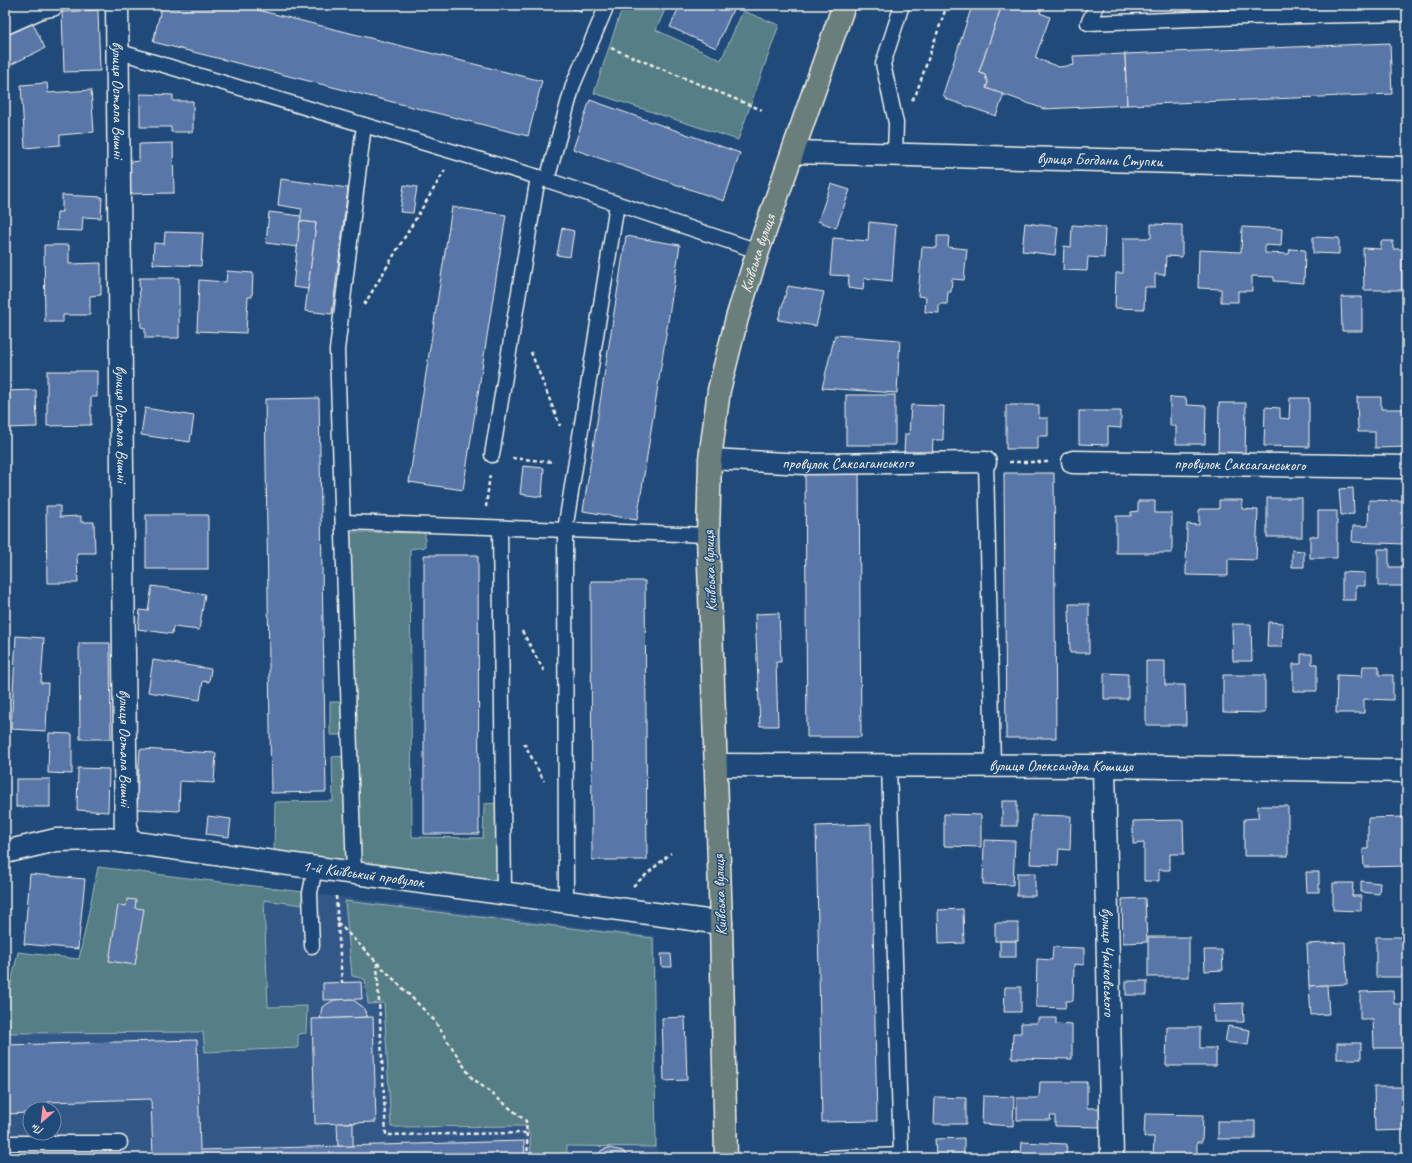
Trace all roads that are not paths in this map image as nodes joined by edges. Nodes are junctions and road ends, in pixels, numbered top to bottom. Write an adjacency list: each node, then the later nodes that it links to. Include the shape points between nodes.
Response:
1 (52, 5): 8 (street, via 41,6)
2 (117, 5): 9 (street, вулиця Остапа Вишні)
3 (608, 5): 14 (lane, via 573,85)
4 (844, 5): 11 (main road, Київська вулиця)
5 (902, 5): 12 (lane, via 882,64 896,123)
6 (1097, 5): 7 (lane, via 1088,23)
7 (1407, 14)
8 (5, 23)
9 (117, 51): 10 (lane); 31 (street, вулиця Остапа Вишні)
10 (364, 125): 14 (lane); 22 (lane, via 337,350)
11 (794, 152): 12 (street, вулиця Богдана Ступки); 16 (main road, Київська вулиця)
12 (895, 154): 13 (street, вулиця Богдана Ступки)
13 (1407, 168)
14 (543, 178): 15 (lane); 17 (lane)
15 (617, 204): 16 (lane); 24 (lane)
16 (758, 251): 18 (main road, Київська вулиця, via 737,318 719,390)
17 (492, 455)
18 (710, 459): 19 (street, провулок Саксаганського, via 805,464); 25 (main road, Київська вулиця)
19 (986, 462): 28 (lane)
20 (1073, 462): 21 (street, провулок Саксаганського)
21 (1407, 467)
22 (344, 522): 23 (lane); 34 (lane)
23 (500, 528): 24 (lane); 35 (lane)
24 (565, 530): 25 (lane); 36 (lane)
25 (708, 535): 26 (main road, Київська вулиця)
26 (716, 764): 27 (street, вулиця Олександра Кошиця); 37 (main road, Київська вулиця)
27 (889, 765): 28 (street, вулиця Олександра Кошиця); 41 (lane)
28 (993, 765): 29 (street, вулиця Олександра Кошиця)
29 (1104, 766): 30 (street, вулиця Олександра Кошиця); 44 (street, вулиця Чайковського)
30 (1407, 771)
31 (126, 842): 32 (street, 1-й Київський провулок, via 106,839 56,840); 33 (street, 1-й Київський провулок)
32 (5, 852)
33 (315, 868): 34 (street, 1-й Київський провулок); 38 (lane, via 310,893)
34 (354, 873): 35 (street, 1-й Київський провулок)
35 (504, 893): 36 (street, 1-й Київський провулок)
36 (566, 902): 37 (street, 1-й Київський провулок)
37 (721, 923): 42 (main road, Київська вулиця)
38 (312, 946)
39 (5, 1143): 40 (lane)
40 (120, 1143)
41 (903, 1157): 43 (lane)
42 (726, 1158)
43 (827, 1158)
44 (1112, 1158)

